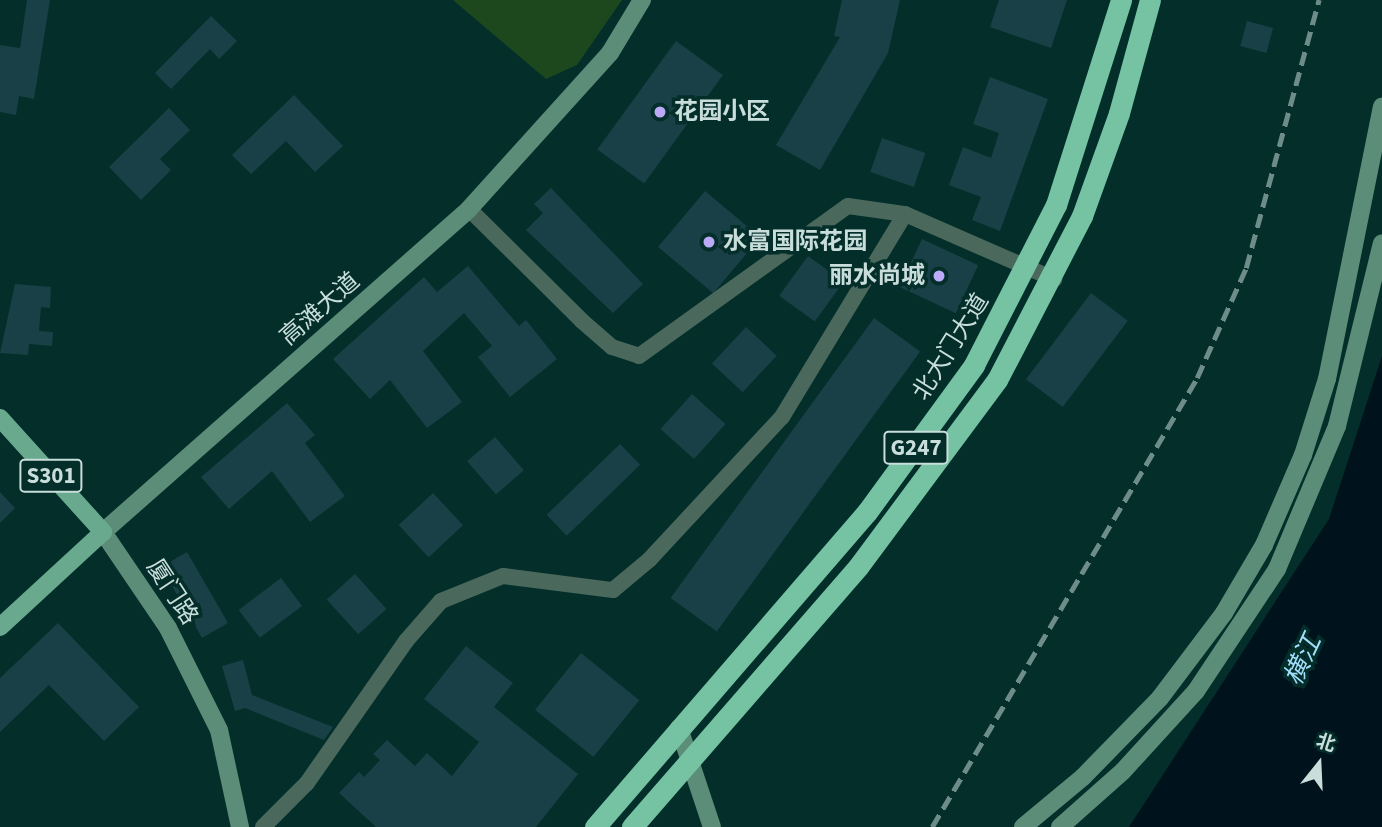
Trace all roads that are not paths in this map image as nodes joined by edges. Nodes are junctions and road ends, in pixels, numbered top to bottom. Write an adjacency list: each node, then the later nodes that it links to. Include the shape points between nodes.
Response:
1 (642, 0): 5 (main road, 高滩大道, via 610,52)
2 (1121, 0): 8 (highway, 北大门大道 / G247, via 1072,165)
3 (1150, 0): 9 (highway, G247, via 1102,165)
4 (1382, 107): 20 (main road, via 1327,379 1303,455 1264,545 1224,613 1160,698 1091,770)
5 (469, 209): 6 (street, via 612,347 639,356 848,206); 11 (main road, 高滩大道)
6 (905, 214): 8 (street); 16 (street, via 782,417 649,560 613,590 503,576 441,601 406,641 307,783)
7 (1382, 243): 21 (main road, via 1337,426 1277,569 1190,698)
8 (1028, 268): 9 (street); 13 (highway, 北大门大道 / G247, via 980,355 916,449)
9 (1054, 279): 14 (highway, G247, via 998,380 938,466 858,567)
10 (0, 418): 11 (main road, 厦门路 / S301)
11 (103, 532): 12 (main road, 高滩大道); 15 (main road, 厦门路, via 168,628 219,730)
12 (0, 627)
13 (679, 728): 14 (main road); 17 (highway, 北大门大道 / G247)
14 (690, 758): 18 (highway, G247); 19 (main road)
15 (240, 827)
16 (263, 827)
17 (596, 827)
18 (632, 827)
19 (712, 827)
20 (1023, 827)
21 (1060, 827)

